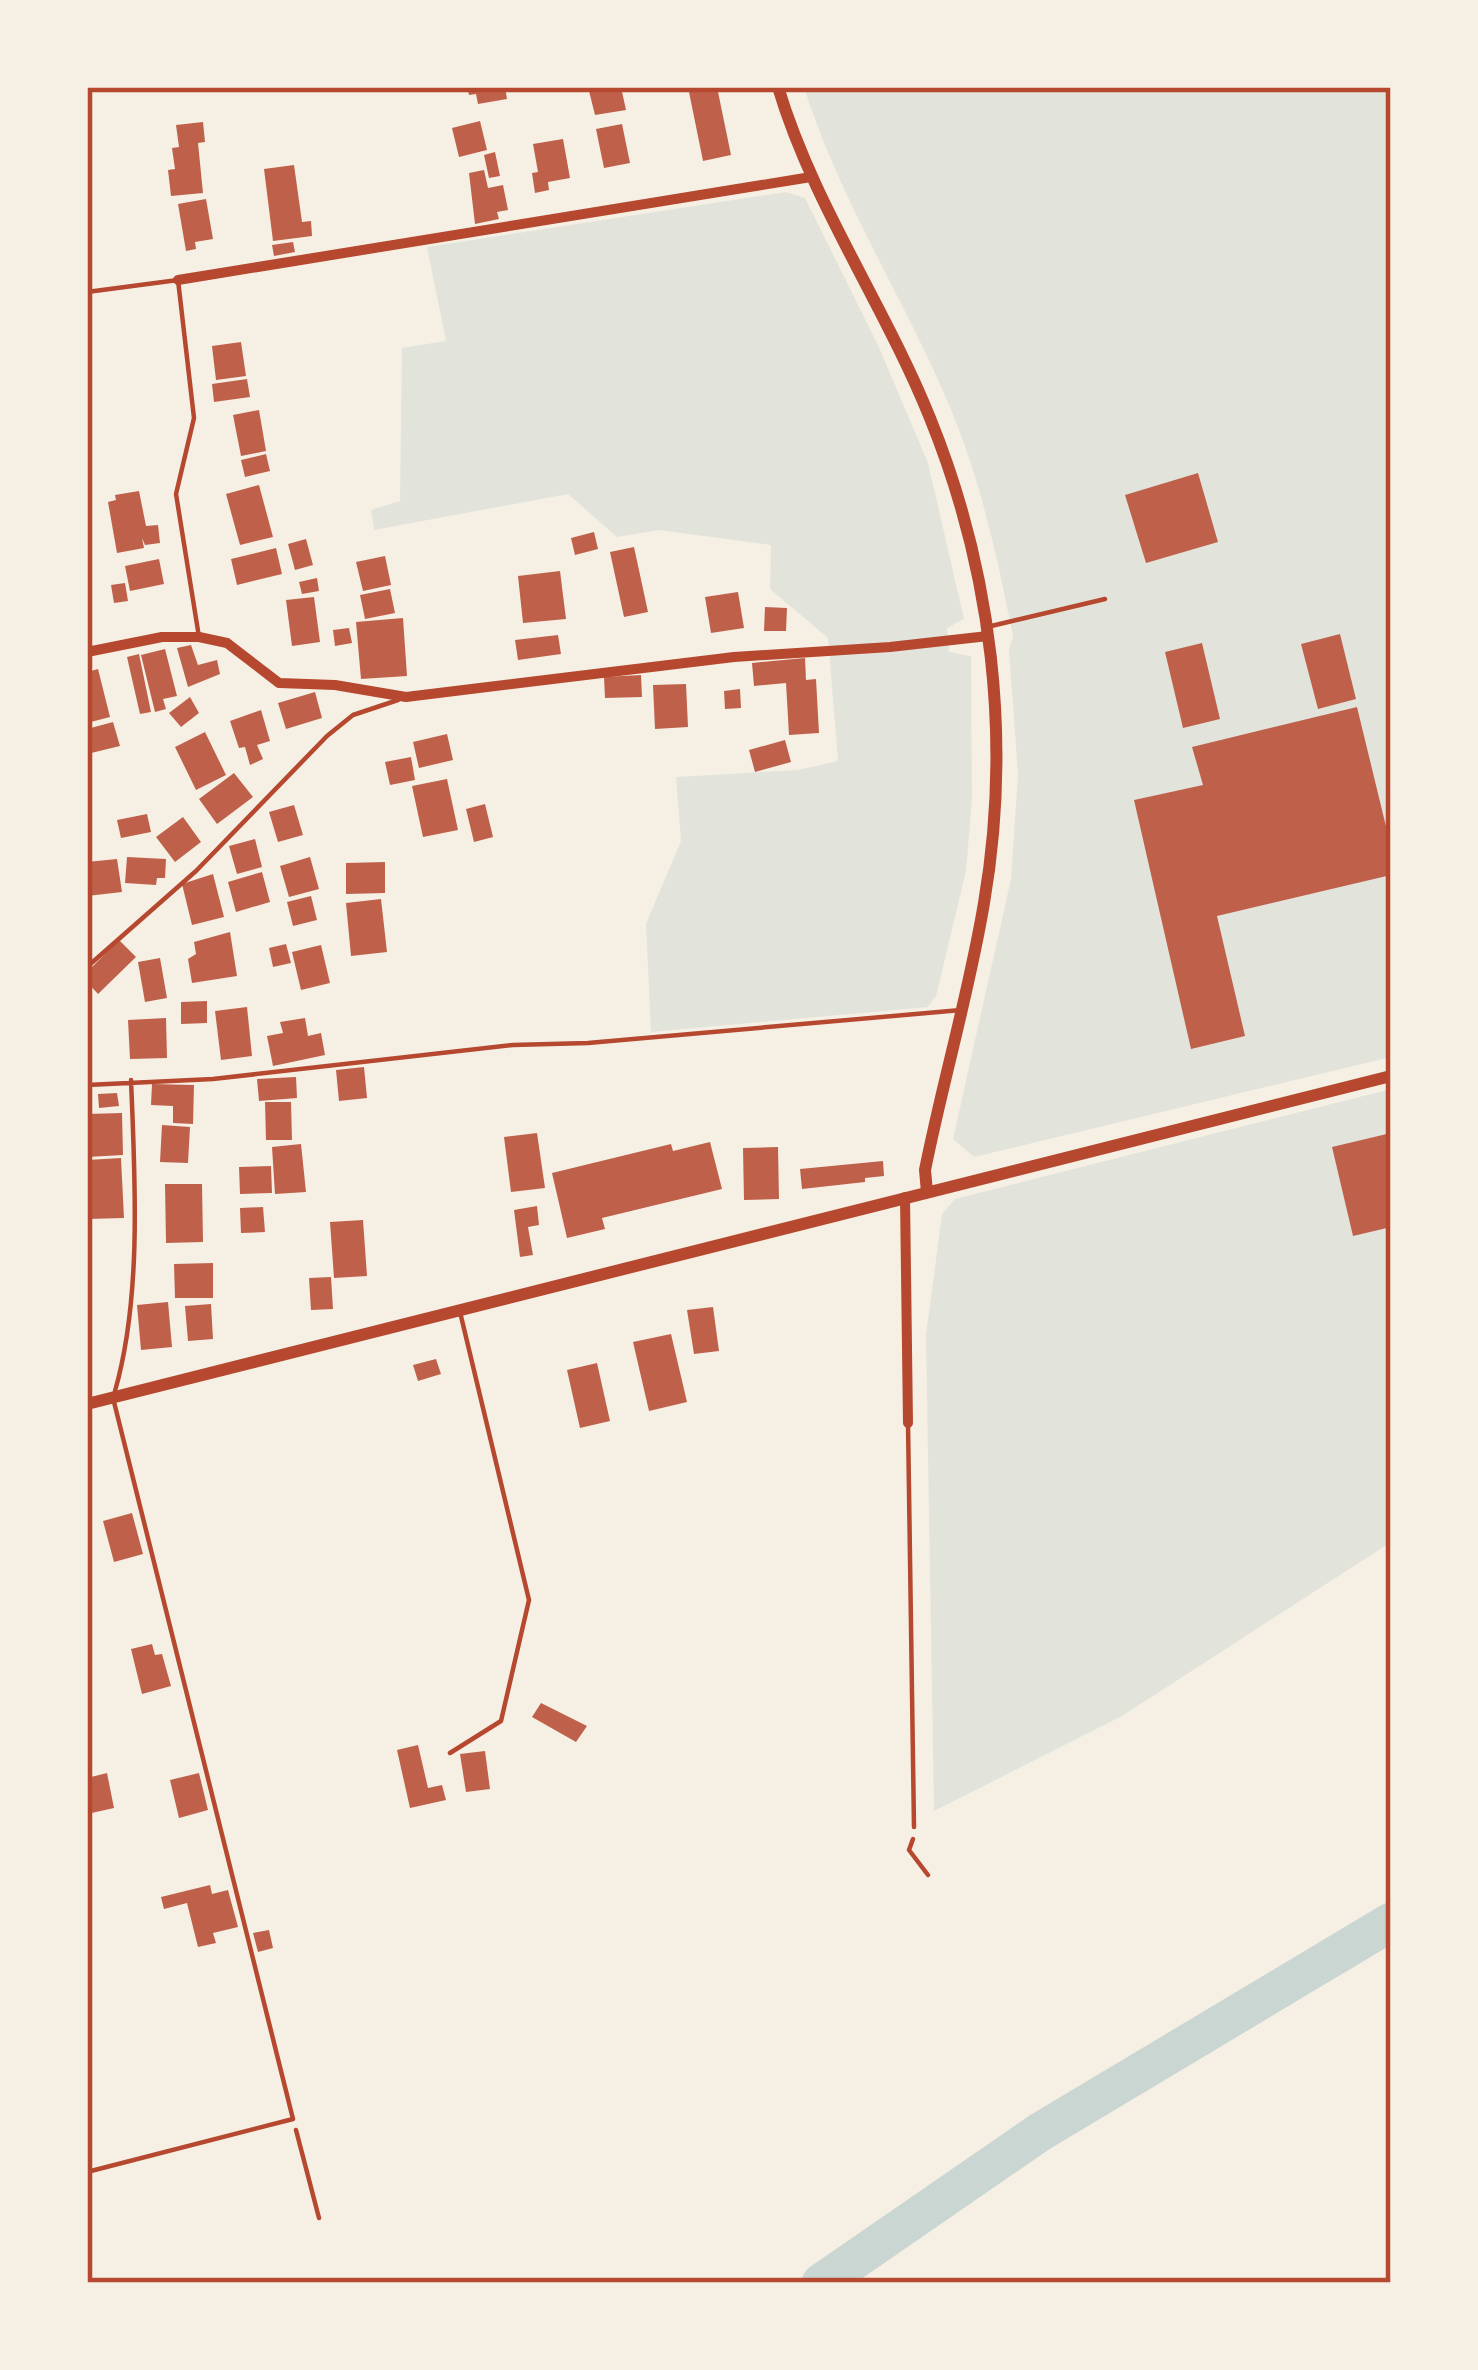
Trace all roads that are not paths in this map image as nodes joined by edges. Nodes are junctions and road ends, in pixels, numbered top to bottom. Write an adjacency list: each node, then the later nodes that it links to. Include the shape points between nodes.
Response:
1 (778, 87): 2 (street)
2 (812, 177): 3 (street); 6 (street, via 945,455)
3 (178, 280): 4 (lane); 7 (lane, via 194,418 176,494)
4 (87, 292)
5 (1105, 599): 6 (lane)
6 (987, 632): 9 (street); 11 (street, via 996,790 985,902)
7 (199, 637): 8 (street); 9 (street, via 227,643 279,683)
8 (87, 652)
9 (406, 697): 10 (lane, via 353,715 327,736 196,871)
10 (87, 967)
11 (962, 1010): 13 (lane); 15 (street, via 925,1170)
12 (1391, 1076): 15 (street)
13 (131, 1080): 14 (lane); 18 (lane, via 133,1247)
14 (87, 1084)
15 (927, 1192): 16 (street)
16 (905, 1197): 17 (street); 20 (street)
17 (460, 1312): 18 (street); 21 (lane, via 529,1600 501,1721)
18 (113, 1398): 19 (street); 23 (lane, via 293,2119)
19 (87, 1404)
20 (908, 1423): 22 (lane)
21 (450, 1754)
22 (914, 1827)
23 (87, 2172)

